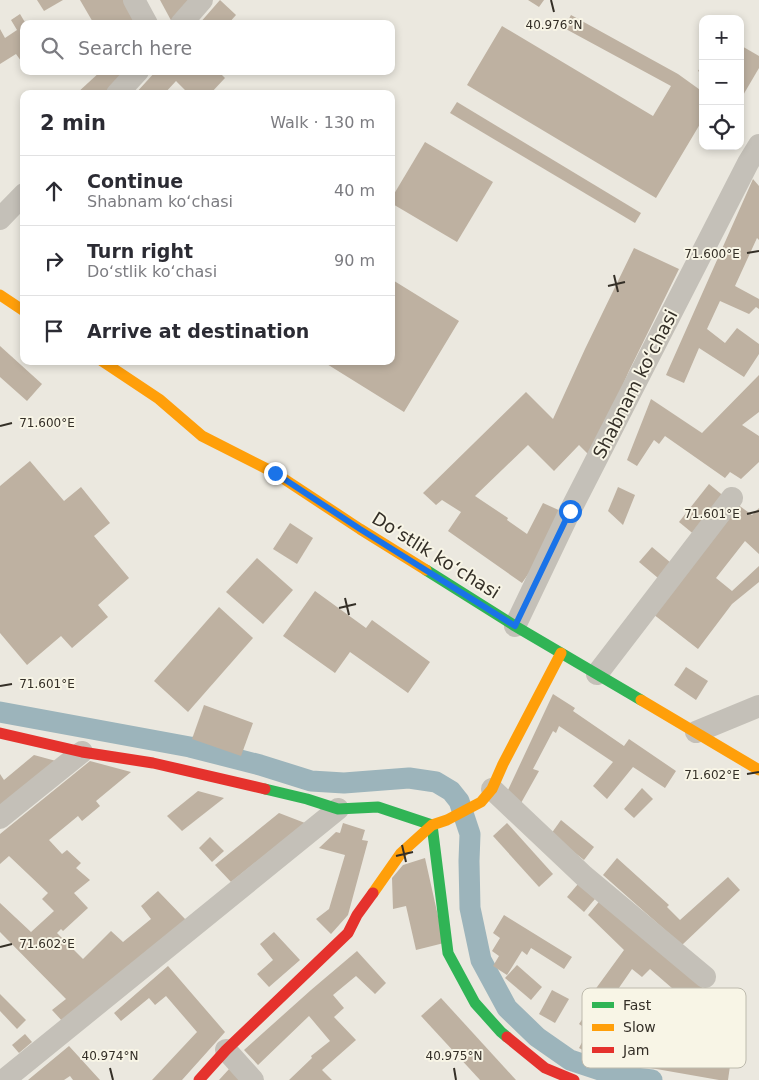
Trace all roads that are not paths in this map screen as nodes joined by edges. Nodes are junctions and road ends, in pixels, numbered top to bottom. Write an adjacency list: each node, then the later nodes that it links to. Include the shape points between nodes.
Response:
1 (134, 0): 3 (street)
2 (202, 0): 4 (street)
3 (144, 20)
4 (185, 20)
5 (134, 75): 6 (street)
6 (121, 90)
7 (755, 162): 14 (street, Shabnam koʻchasi, via 570,511)
8 (20, 198): 9 (street)
9 (0, 219)
10 (0, 295): 11 (street)
11 (20, 308)
12 (108, 365): 14 (street, Doʻstlik koʻchasi, via 159,398 202,436 275,473)
13 (732, 498): 16 (street)
14 (515, 626): 15 (street, Doʻstlik koʻchasi)
15 (561, 653): 16 (street, Doʻstlik koʻchasi); 22 (street)
16 (597, 674): 19 (street, Doʻstlik koʻchasi)
17 (759, 706): 19 (street)
18 (0, 732): 20 (street)
19 (696, 732): 21 (street, Doʻstlik koʻchasi)
20 (82, 752): 23 (street, via 153,763); 24 (street)
21 (759, 770)
22 (487, 796): 25 (street); 26 (street)
23 (338, 808): 25 (street, via 378,807); 28 (street)
24 (0, 818)
25 (432, 826): 27 (street, via 401,853 348,933); 31 (street, via 448,953 474,1004 501,1032 545,1068)
26 (705, 977)
27 (226, 1050): 29 (street); 30 (street)
28 (4, 1080)
29 (199, 1080)
30 (253, 1080)
31 (574, 1080)

